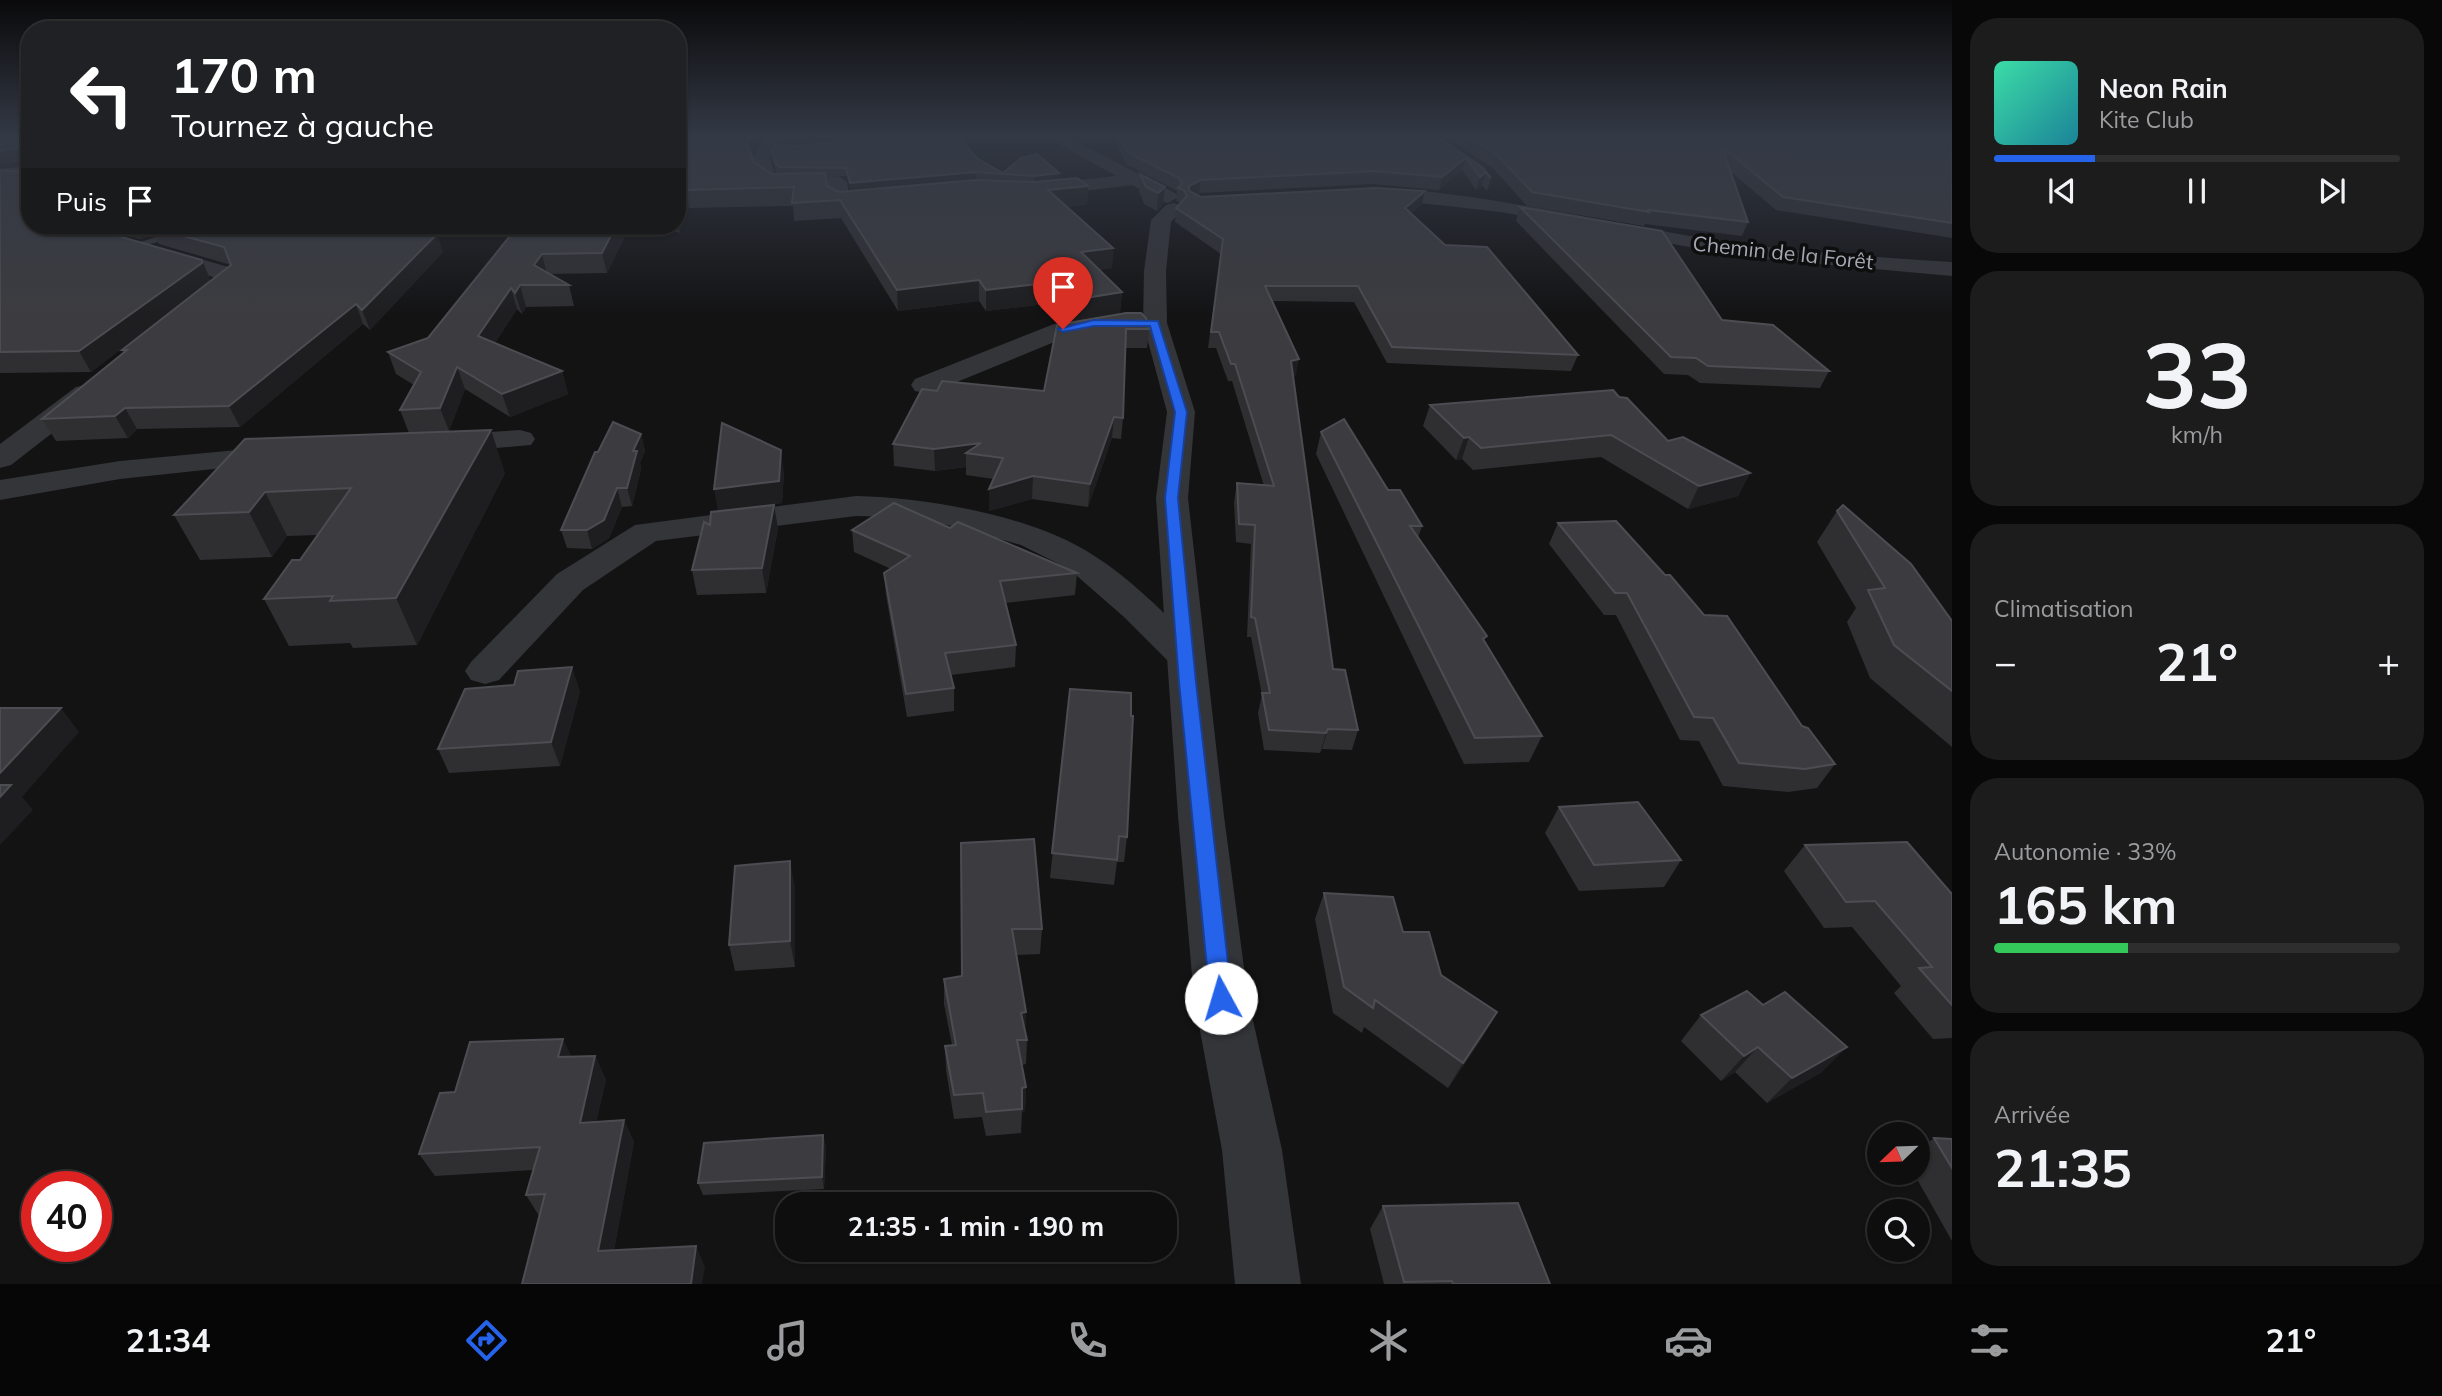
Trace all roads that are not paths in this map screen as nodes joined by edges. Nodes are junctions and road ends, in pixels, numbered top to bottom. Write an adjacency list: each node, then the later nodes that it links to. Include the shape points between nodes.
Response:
1 (839, 196): 5 (street, via 840,202)
2 (1166, 196): 11 (street, via 1180,203 1161,220)
3 (1418, 196): 6 (street, Chemin de la Forêt)
4 (1505, 196): 6 (street)
5 (894, 197)
6 (1518, 211): 10 (street, Chemin de la Forêt, via 1715,247)
7 (95, 235): 9 (street)
8 (171, 235): 9 (lane)
9 (134, 246): 12 (street, via 224,273 225,285)
10 (1952, 269)
11 (1155, 323): 14 (street, via 1094,323 1063,329); 20 (street, via 1181,412 1172,498)
12 (176, 324)
13 (104, 379): 18 (street)
14 (925, 384)
15 (520, 439): 16 (street)
16 (409, 446)
17 (306, 453): 19 (street, via 120,470)
18 (0, 459)
19 (0, 490)
20 (1185, 655): 21 (street, via 1081,562 1033,538 963,518 856,506 647,532 570,582); 22 (street, via 1221,998 1252,1150)
21 (485, 671)
22 (1269, 1284)

